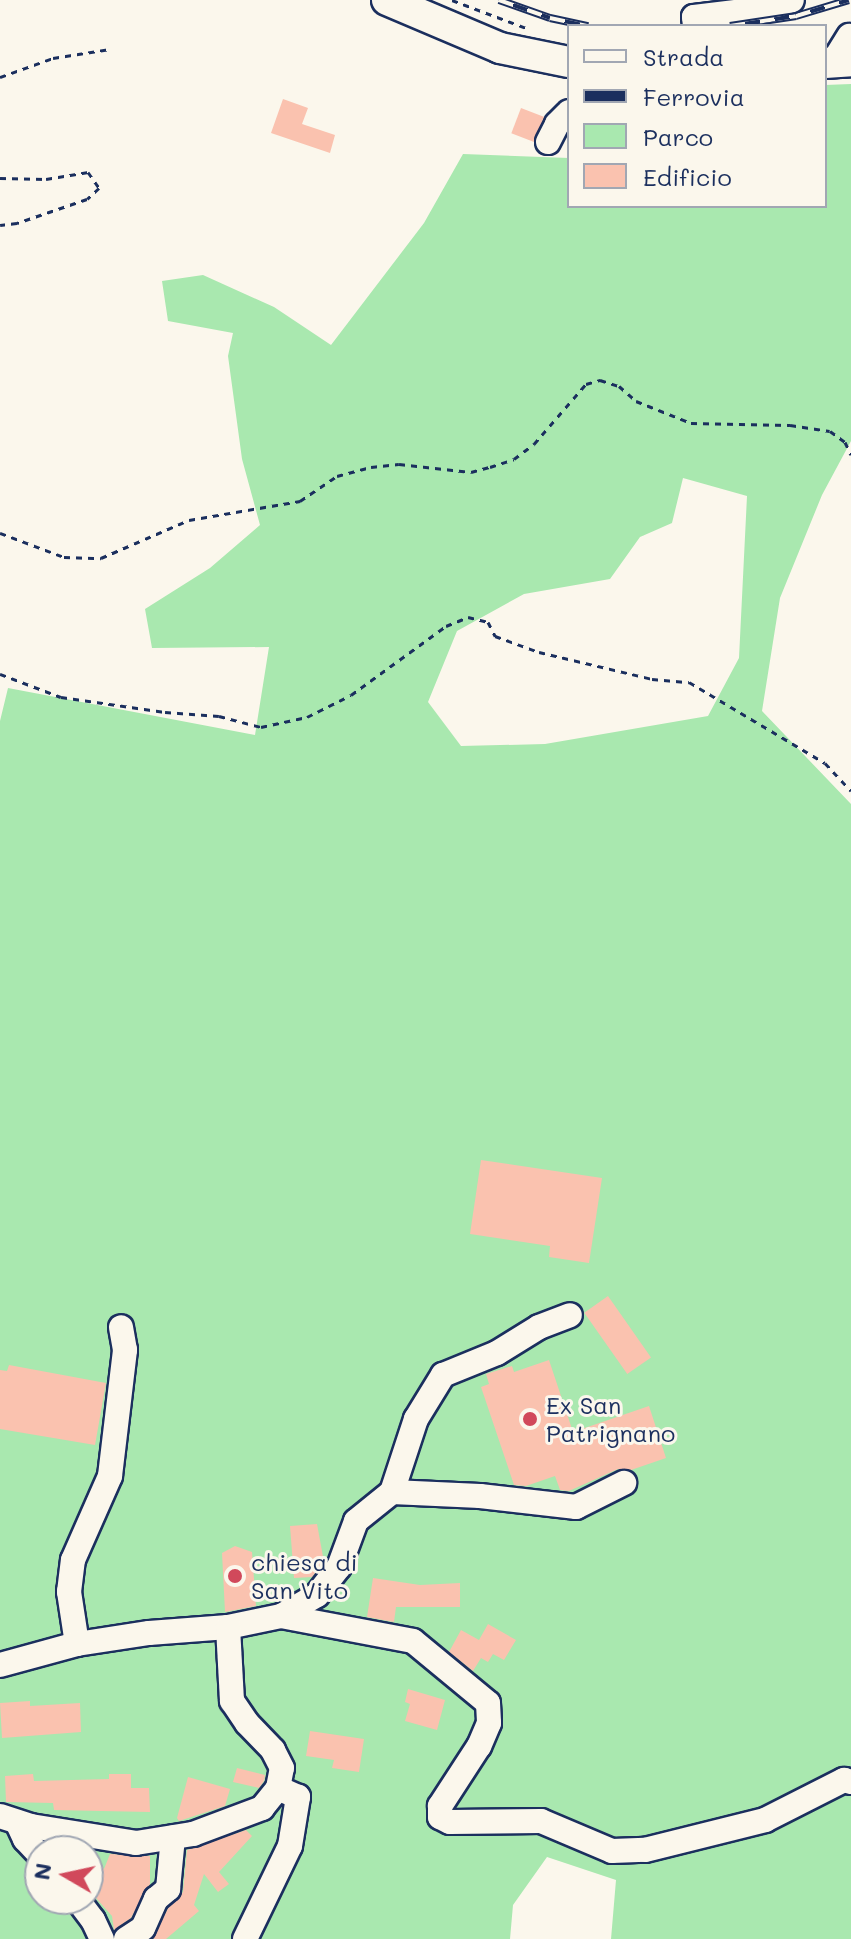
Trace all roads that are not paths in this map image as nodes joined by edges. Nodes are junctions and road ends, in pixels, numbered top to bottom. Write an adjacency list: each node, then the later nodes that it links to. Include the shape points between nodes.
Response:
1 (387, 0): 4 (main road, via 500,48)
2 (792, 0): 3 (street, via 694,17)
3 (695, 24)
4 (567, 62)
5 (567, 114): 6 (street)
6 (548, 142)
7 (570, 1315): 10 (street, via 443,1375 416,1419)
8 (121, 1327): 13 (street, via 125,1350 110,1476 85,1527 72,1570 69,1592)
9 (624, 1483): 10 (street, via 576,1507)
10 (392, 1492): 11 (street, via 356,1521 339,1567 317,1595)
11 (281, 1616): 12 (street); 15 (street, via 413,1641 488,1703 489,1723 479,1746 440,1806 440,1817 450,1822 541,1821 612,1851 645,1850 765,1820 844,1780)
12 (228, 1627): 13 (street); 16 (street, via 232,1701 273,1750 282,1768)
13 (77, 1644): 14 (street)
14 (0, 1665)
15 (851, 1782)
16 (278, 1788): 19 (street, via 262,1808); 23 (street, via 298,1797 290,1846)
17 (8, 1819): 18 (street); 19 (street, via 136,1843)
18 (24, 1837)
19 (173, 1837): 22 (street, via 168,1889 156,1899 143,1928)
20 (89, 1915): 21 (street)
21 (102, 1939)
22 (126, 1939)
23 (245, 1939)

